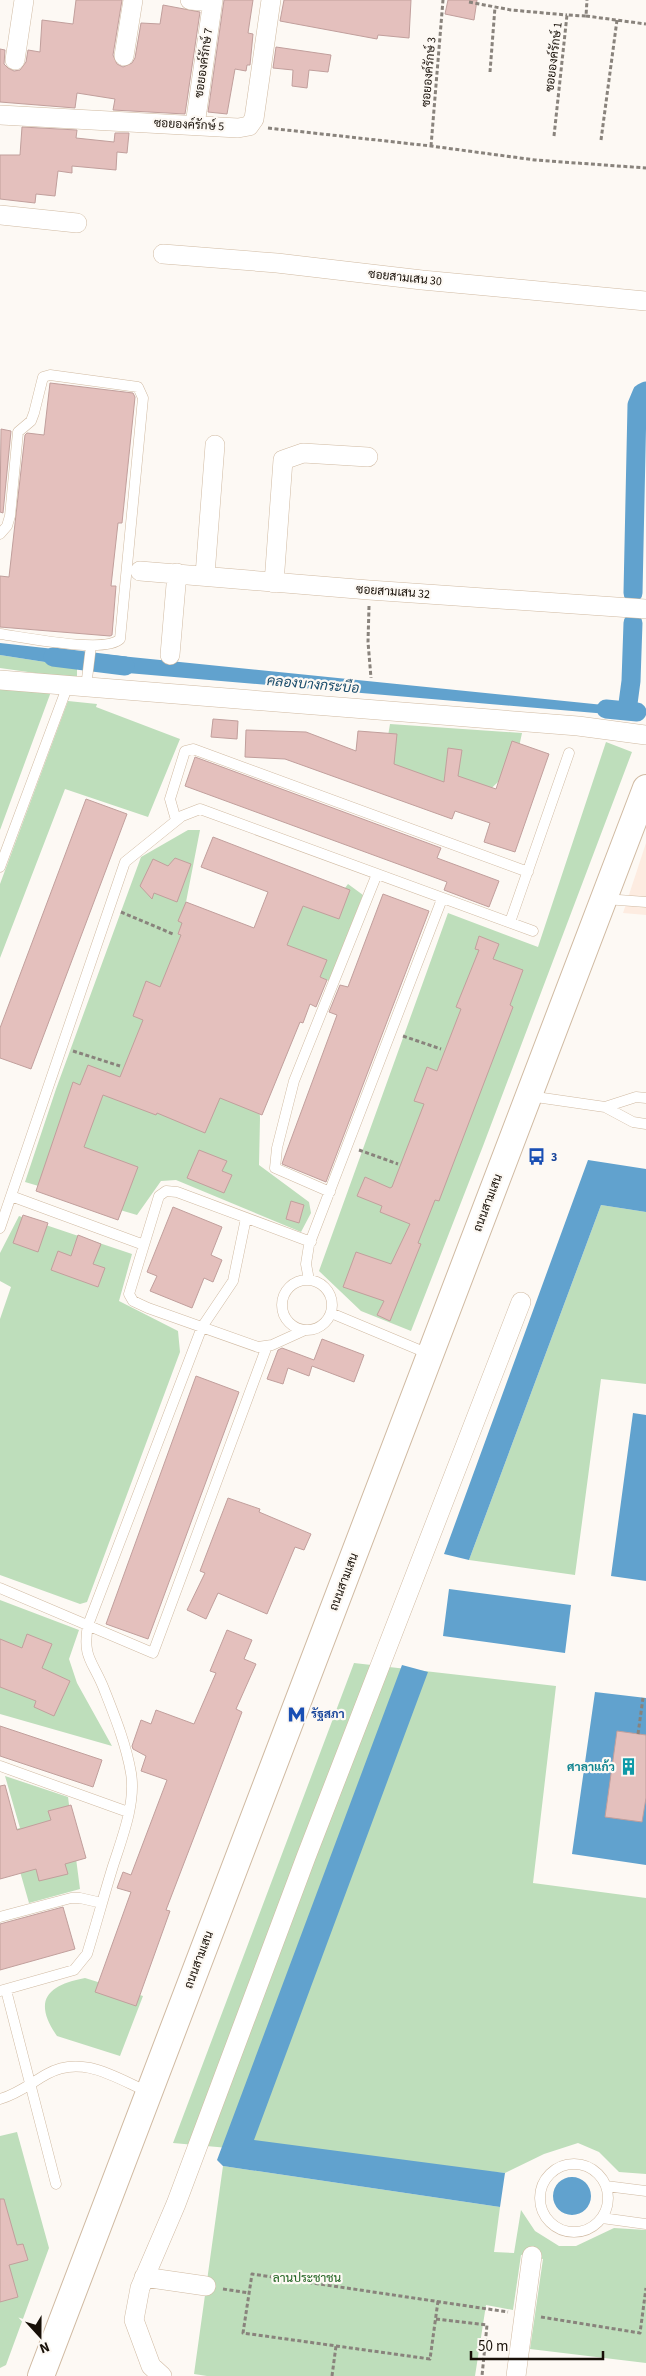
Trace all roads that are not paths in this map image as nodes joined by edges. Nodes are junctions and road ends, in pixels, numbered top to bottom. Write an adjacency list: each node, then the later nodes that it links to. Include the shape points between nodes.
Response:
1 (24, 0): 7 (street)
2 (133, 0): 6 (street)
3 (190, 0): 5 (street)
4 (271, 0): 9 (street, ซอยองค์รักษ์ 5, via 254,118 249,126 238,128)
5 (213, 1): 9 (street, ซอยองค์รักษ์ 7)
6 (124, 56)
7 (15, 60)
8 (0, 115): 9 (street, ซอยองค์รักษ์ 5)
9 (194, 125)
10 (0, 215): 11 (street)
11 (77, 222)
12 (163, 254): 13 (street, ซอยสามเสน 30)
13 (646, 300)
14 (215, 445): 19 (street)
15 (368, 456): 20 (street, via 303,453 283,460)
16 (0, 534): 17 (lane, via 10,516 18,432 31,421 43,377 50,375 133,385 138,387 143,398)
17 (133, 570): 18 (street, ซอยสามเสน 32); 23 (lane, via 120,639)
18 (176, 573): 19 (street, ซอยสามเสน 32); 24 (street)
19 (205, 575): 20 (street, ซอยสามเสน 32)
20 (274, 582): 21 (street, ซอยสามเสน 32)
21 (646, 609)
22 (0, 634): 23 (lane)
23 (91, 650): 25 (lane)
24 (170, 655)
25 (87, 678): 27 (street); 28 (street)
26 (0, 680): 27 (street)
27 (68, 685): 32 (lane)
28 (646, 735)
29 (569, 753): 33 (lane)
30 (646, 788): 36 (main road, ถนนสามเสน)
31 (176, 820): 33 (lane, via 170,800 186,752 193,749); 34 (lane, via 200,809); 45 (lane, via 125,862)
32 (0, 867)
33 (528, 872): 38 (lane)
34 (377, 874): 35 (lane); 44 (lane, via 294,1081 276,1148 276,1168)
35 (442, 899): 38 (lane); 44 (lane)
36 (604, 899): 37 (lane); 40 (main road, ถนนสามเสน)
37 (646, 902)
38 (510, 922): 39 (lane)
39 (533, 930)
40 (528, 1096): 42 (lane); 56 (main road, ถนนสามเสน)
41 (646, 1098): 42 (lane, via 636,1097)
42 (605, 1107): 43 (lane, via 633,1122)
43 (646, 1124)
44 (330, 1192): 48 (lane)
45 (11, 1196): 47 (lane); 49 (lane)
46 (246, 1218): 48 (lane); 49 (lane, via 177,1192 166,1192 159,1196); 53 (lane, via 233,1281)
47 (0, 1228)
48 (311, 1242): 50 (lane, via 306,1264)
49 (144, 1245): 53 (lane, via 129,1294 133,1301)
50 (309, 1280): 52 (lane, via 328,1289 332,1297); 54 (lane, via 290,1286 282,1301 285,1317 297,1328)
51 (521, 1302): 73 (street, via 306,1857 176,2204)
52 (331, 1313): 54 (lane, via 321,1326); 56 (lane)
53 (202, 1327): 55 (lane, via 258,1347); 58 (lane)
54 (305, 1330): 55 (lane)
55 (267, 1346): 58 (lane, via 154,1652)
56 (430, 1354): 65 (main road, ถนนสามเสน)
57 (0, 1588): 58 (lane)
58 (88, 1625): 60 (lane, via 85,1641 88,1658 123,1737 131,1774)
59 (0, 1766): 60 (lane)
60 (128, 1812): 61 (lane)
61 (102, 1903): 62 (lane, via 71,1898); 63 (lane, via 87,1954 74,1970)
62 (0, 1917)
63 (3, 1990): 64 (lane)
64 (30, 2084): 65 (lane, via 58,2068 92,2067); 66 (lane, via 14,2095); 67 (lane)
65 (149, 2092): 75 (main road, ถนนสามเสน)
66 (0, 2099)
67 (56, 2184)
68 (606, 2186): 69 (lane); 70 (lane, via 608,2203); 70 (lane, via 592,2169 570,2164 550,2175 540,2195 545,2217 562,2230 584,2231)
69 (646, 2191)
70 (602, 2218): 71 (lane)
71 (646, 2224)
72 (532, 2256): 77 (street)
73 (144, 2277): 74 (street); 76 (street, via 134,2320 151,2366)
74 (206, 2286)
75 (41, 2376)
76 (162, 2376)
77 (516, 2376)

